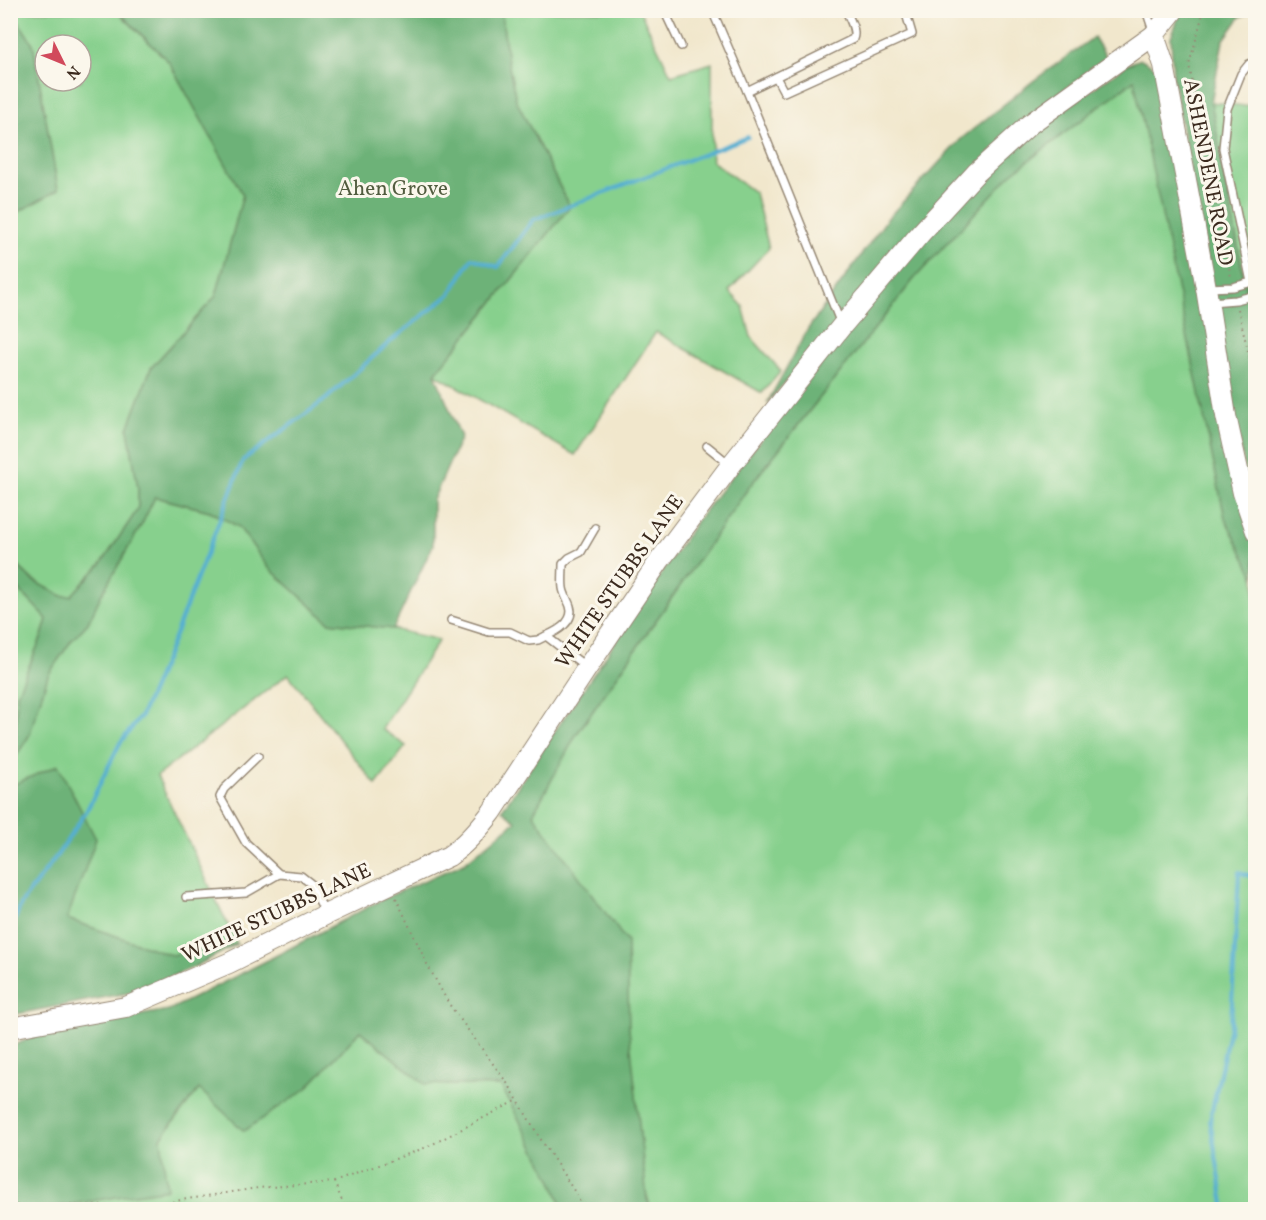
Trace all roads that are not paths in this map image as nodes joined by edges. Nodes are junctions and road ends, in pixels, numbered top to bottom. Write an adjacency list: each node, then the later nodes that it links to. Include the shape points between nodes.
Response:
1 (664, 10): 10 (lane)
2 (691, 10): 3 (lane, via 698,14)
3 (705, 10)
4 (712, 10): 13 (lane)
5 (846, 10): 12 (lane, via 854,30 853,39)
6 (905, 10): 12 (lane, via 912,34 784,92)
7 (1146, 10): 9 (lane)
8 (1174, 10): 9 (street, WHITE STUBBS LANE)
9 (1154, 35): 15 (street, ASHENDENE ROAD, via 1164,65); 17 (street, WHITE STUBBS LANE, via 1030,124 976,173)
10 (681, 46)
11 (1256, 61): 14 (lane, via 1241,74 1227,109 1223,148)
12 (776, 77): 13 (lane)
13 (747, 91): 17 (lane)
14 (1253, 282): 15 (lane)
15 (1207, 295): 16 (lane, via 1236,300); 21 (street, ASHENDENE ROAD, via 1226,416)
16 (1256, 295)
17 (842, 327): 19 (street, WHITE STUBBS LANE)
18 (707, 446): 19 (lane)
19 (730, 465): 24 (street, WHITE STUBBS LANE)
20 (595, 528): 23 (lane, via 581,552 563,564 563,590 571,612 568,621)
21 (1256, 531)
22 (451, 620): 23 (lane, via 489,632 510,632 529,641)
23 (546, 636): 24 (lane)
24 (587, 668): 28 (street, WHITE STUBBS LANE, via 492,812 462,847)
25 (258, 756): 26 (lane, via 220,797 246,843)
26 (279, 874): 27 (lane, via 246,893); 28 (lane, via 301,876 310,883)
27 (186, 897)
28 (327, 914): 29 (street, WHITE STUBBS LANE, via 229,963 126,1007)
29 (10, 1028)

